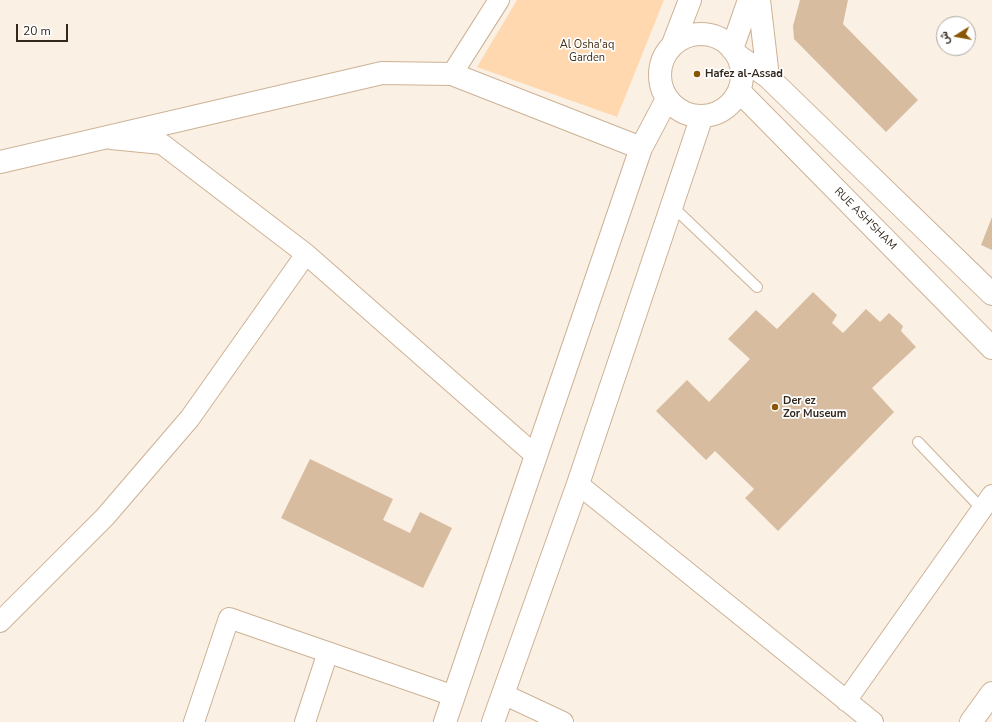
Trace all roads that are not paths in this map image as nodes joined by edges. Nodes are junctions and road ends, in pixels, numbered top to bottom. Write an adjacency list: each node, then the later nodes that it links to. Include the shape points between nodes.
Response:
1 (499, 0): 7 (street)
2 (690, 0): 5 (main road)
3 (749, 0): 6 (main road)
4 (759, 0): 8 (main road)
5 (673, 44): 6 (main road, via 684,37 710,35 722,40); 10 (main road, via 660,65 660,83)
6 (735, 52): 8 (main road); 9 (main road, via 741,66)
7 (452, 74): 12 (main road, via 382,73); 13 (main road)
8 (768, 78): 18 (main road)
9 (739, 90): 11 (main road, via 725,109); 19 (main road, RUE ASH'SHAM)
10 (667, 99): 11 (main road, via 677,109 689,115); 13 (main road)
11 (702, 116): 15 (main road)
12 (107, 138): 14 (main road); 16 (street, via 162,144)
13 (641, 148): 21 (main road)
14 (0, 162)
15 (672, 206): 17 (lane); 22 (main road)
16 (306, 254): 21 (street); 24 (street, via 190,418 105,517)
17 (757, 287)
18 (992, 294)
19 (992, 348)
20 (918, 442): 23 (lane)
21 (535, 455): 28 (main road)
22 (578, 484): 27 (main road); 29 (street)
23 (987, 502): 29 (street)
24 (0, 622)
25 (328, 652): 28 (street); 30 (street, via 229,618); 31 (street)
26 (992, 693): 36 (main road)
27 (503, 694): 33 (main road); 34 (street)
28 (454, 696): 32 (main road)
29 (846, 700): 35 (street)
30 (194, 722)
31 (305, 722)
32 (445, 722)
33 (493, 722)
34 (563, 722)
35 (873, 722)
36 (971, 722)

